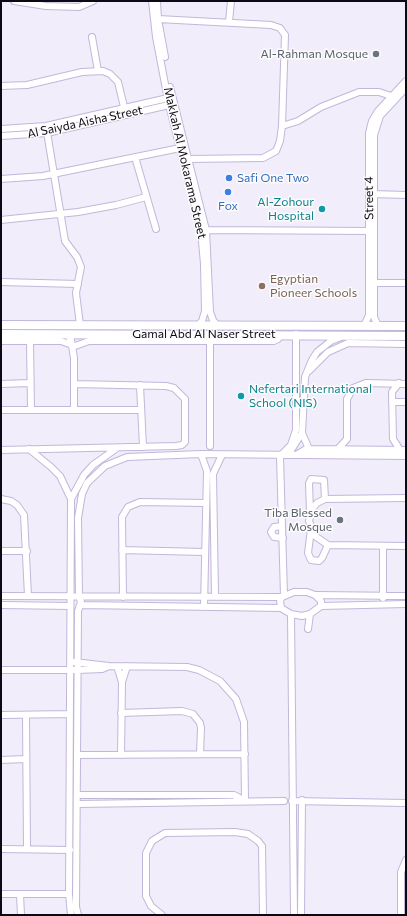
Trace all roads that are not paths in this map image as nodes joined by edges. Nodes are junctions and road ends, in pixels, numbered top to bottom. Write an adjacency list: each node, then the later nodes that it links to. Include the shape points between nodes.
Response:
1 (14, 1): 2 (street, via 46,6 79,7)
2 (93, 1)
3 (152, 1): 14 (street, Makkah Al Mokarama Street, via 156,37)
4 (157, 1): 6 (street, Makkah Al Mokarama Street)
5 (231, 1): 7 (street)
6 (158, 19): 7 (street); 22 (street, Makkah Al Mokarama Street)
7 (229, 22): 16 (street, via 271,25 283,31 286,40)
8 (92, 37): 9 (street)
9 (98, 71): 11 (street, via 82,72 27,85); 15 (street, via 107,72 116,79)
10 (406, 81): 13 (street, Street 4)
11 (1, 86)
12 (406, 88): 13 (street, Street 4)
13 (394, 97): 16 (street, via 379,92 355,94); 25 (street, Street 4, via 380,116 375,128)
14 (169, 101): 15 (street, Al Saiyda Aisha Street); 20 (street, Makkah Al Mokarama Street)
15 (125, 112): 18 (street, Al Saiyda Aisha Street)
16 (282, 126): 22 (street, via 279,147 268,157)
17 (1, 129): 18 (street, Al Saiyda Aisha Street)
18 (46, 129): 19 (street, Al Saiyda Aisha Street); 23 (street)
19 (1, 136)
20 (180, 148): 21 (street); 31 (street, Makkah Al Mokarama Street)
21 (135, 158): 23 (street); 27 (street)
22 (188, 159): 31 (street, Makkah Al Mokarama Street)
23 (55, 173): 24 (street, via 31,178); 28 (street)
24 (1, 179)
25 (372, 194): 26 (street); 32 (street, Street 4)
26 (406, 194)
27 (146, 197): 28 (street, via 102,208); 30 (street)
28 (61, 214): 29 (street); 36 (street, via 65,241 77,257 80,267)
29 (1, 220)
30 (156, 229)
31 (204, 230): 32 (street); 37 (street, Makkah Al Mokarama Street)
32 (372, 231): 34 (street, Street 4)
33 (1, 282): 36 (street)
34 (372, 283): 35 (street); 42 (street, Street 4); 43 (street, Street 4, via 374,317)
35 (406, 283)
36 (78, 284): 39 (street, via 76,298)
37 (207, 311): 40 (street, Makkah Al Mokarama Street); 41 (street, Makkah Al Mokarama Street)
38 (1, 325): 39 (main road, Gamal Abd Al Naser Street)
39 (80, 325): 40 (main road, Gamal Abd Al Naser Street)
40 (198, 325): 41 (main road, Gamal Abd Al Naser Street)
41 (217, 325): 42 (main road, Gamal Abd Al Naser Street)
42 (364, 326): 43 (main road, Gamal Abd Al Naser Street)
43 (378, 326): 44 (main road, Gamal Abd Al Naser Street)
44 (406, 326)
45 (1, 334): 46 (main road, Gamal Abd Al Naser Street)
46 (67, 334): 47 (main road, Gamal Abd Al Naser Street); 55 (street)
47 (82, 334): 51 (main road, Gamal Abd Al Naser Street); 55 (street)
48 (296, 334): 49 (main road, Gamal Abd Al Naser Street); 51 (main road, Gamal Abd Al Naser Street); 87 (street, via 296,430 291,445)
49 (349, 335): 50 (main road, Gamal Abd Al Naser Street); 56 (street, via 324,346 312,360)
50 (406, 336)
51 (210, 338): 55 (street, via 89,341); 74 (street)
52 (1, 340): 53 (street)
53 (30, 341): 55 (street, via 61,341); 57 (street)
54 (406, 344): 56 (street, via 348,343 324,356)
55 (75, 345): 61 (street)
56 (305, 377): 71 (street)
57 (30, 383): 60 (street); 68 (street)
58 (384, 383): 59 (street); 64 (street); 72 (street, via 359,384 349,393)
59 (399, 383): 62 (street); 64 (street)
60 (1, 384)
61 (74, 384): 63 (street); 69 (street)
62 (406, 384)
63 (140, 385): 70 (street); 75 (street, via 174,388 183,396 186,409 187,436 184,444)
64 (392, 392): 65 (street)
65 (392, 402): 66 (street); 73 (street)
66 (406, 402)
67 (1, 410): 68 (street)
68 (31, 410): 69 (street)
69 (74, 410): 70 (street)
70 (141, 410): 75 (street)
71 (302, 433): 78 (street); 87 (street)
72 (347, 439): 79 (street); 80 (street)
73 (393, 439): 82 (street); 83 (street)
74 (210, 446)
75 (143, 447): 76 (street)
76 (117, 448): 77 (street); 91 (street, via 93,465)
77 (29, 449): 81 (street); 91 (street, via 60,476)
78 (309, 449): 79 (street); 86 (street, via 301,450)
79 (338, 449): 80 (street)
80 (357, 449): 83 (street)
81 (1, 450)
82 (403, 450): 83 (street)
83 (389, 452): 86 (street); 88 (street)
84 (201, 454): 85 (street); 93 (street, via 206,469); 111 (street, via 127,457 110,463 95,474 84,488 78,506)
85 (222, 455): 87 (street); 99 (street, via 213,474)
86 (296, 455): 87 (street)
87 (283, 456): 95 (street)
88 (406, 456)
89 (406, 498): 92 (street)
90 (1, 499): 105 (street, via 17,504 24,515)
91 (70, 499): 116 (street)
92 (324, 499): 94 (street, via 315,506); 94 (street, via 324,480 311,479)
93 (206, 503): 98 (street); 103 (street, via 133,503 122,518)
94 (310, 516): 96 (street)
95 (282, 526): 97 (street); 97 (street, via 274,527 271,532 274,537)
96 (311, 529): 100 (street, via 318,539); 100 (street, via 308,553 312,560 319,561)
97 (283, 538): 114 (street)
98 (205, 540): 99 (street); 106 (street)
99 (214, 540): 113 (street)
100 (328, 545): 101 (street)
101 (383, 546): 102 (street); 108 (street)
102 (406, 546)
103 (122, 550): 106 (street); 117 (street)
104 (1, 551): 105 (street)
105 (27, 551): 110 (street)
106 (204, 552): 112 (street)
107 (315, 595): 108 (street); 114 (street, via 298,592); 123 (street, via 321,601)
108 (383, 595): 115 (street); 118 (street)
109 (1, 596): 110 (street)
110 (28, 596): 116 (street)
111 (79, 596): 116 (street); 117 (street); 121 (street)
112 (204, 596): 113 (street); 117 (street); 124 (street)
113 (215, 596): 114 (street)
114 (283, 596): 125 (street, via 280,600)
115 (406, 596)
116 (70, 597): 122 (street)
117 (123, 597)
118 (383, 604): 119 (street); 123 (street)
119 (406, 604)
120 (1, 605): 122 (street)
121 (80, 605): 124 (street); 130 (street)
122 (70, 606): 129 (street)
123 (321, 606): 127 (street)
124 (204, 607): 125 (street)
125 (281, 608): 126 (street)
126 (291, 614): 127 (street); 152 (street)
127 (310, 614): 128 (street)
128 (308, 629)
129 (70, 662): 130 (street); 135 (street)
130 (78, 662): 131 (street); 136 (street)
131 (109, 666): 132 (street); 136 (street, via 102,669)
132 (116, 666): 133 (street); 137 (street)
133 (127, 666): 137 (street); 143 (street, via 187,667 204,672 220,681 228,689 240,710 244,722)
134 (1, 670): 135 (street)
135 (70, 670): 136 (street); 139 (street)
136 (78, 670): 145 (street)
137 (122, 682): 138 (street)
138 (121, 713): 142 (street, via 182,711 192,714 200,722); 144 (street)
139 (70, 714): 140 (street); 157 (street)
140 (26, 715): 141 (street); 146 (street)
141 (1, 716)
142 (200, 754): 143 (street); 144 (street)
143 (245, 754): 150 (street)
144 (121, 755): 145 (street)
145 (77, 756): 148 (street)
146 (26, 759): 147 (street); 156 (street)
147 (1, 760)
148 (77, 794): 150 (street, via 234,795); 154 (street)
149 (302, 800): 152 (street); 153 (street); 168 (street)
150 (245, 801): 151 (street); 154 (street)
151 (284, 801)
152 (292, 801): 167 (street)
153 (406, 803)
154 (77, 804): 164 (street)
155 (1, 849): 156 (street)
156 (27, 849): 157 (street)
157 (70, 850): 161 (street)
158 (406, 860): 169 (street, via 401,872)
159 (1, 894): 160 (street)
160 (20, 894): 161 (street); 162 (street)
161 (69, 894): 163 (street)
162 (21, 915)
163 (70, 915)
164 (78, 915)
165 (162, 915): 166 (street, via 151,906 146,896 146,854 152,841 165,833 235,832 248,834 262,846)
166 (263, 915)
167 (294, 915)
168 (301, 915)
169 (401, 915)

